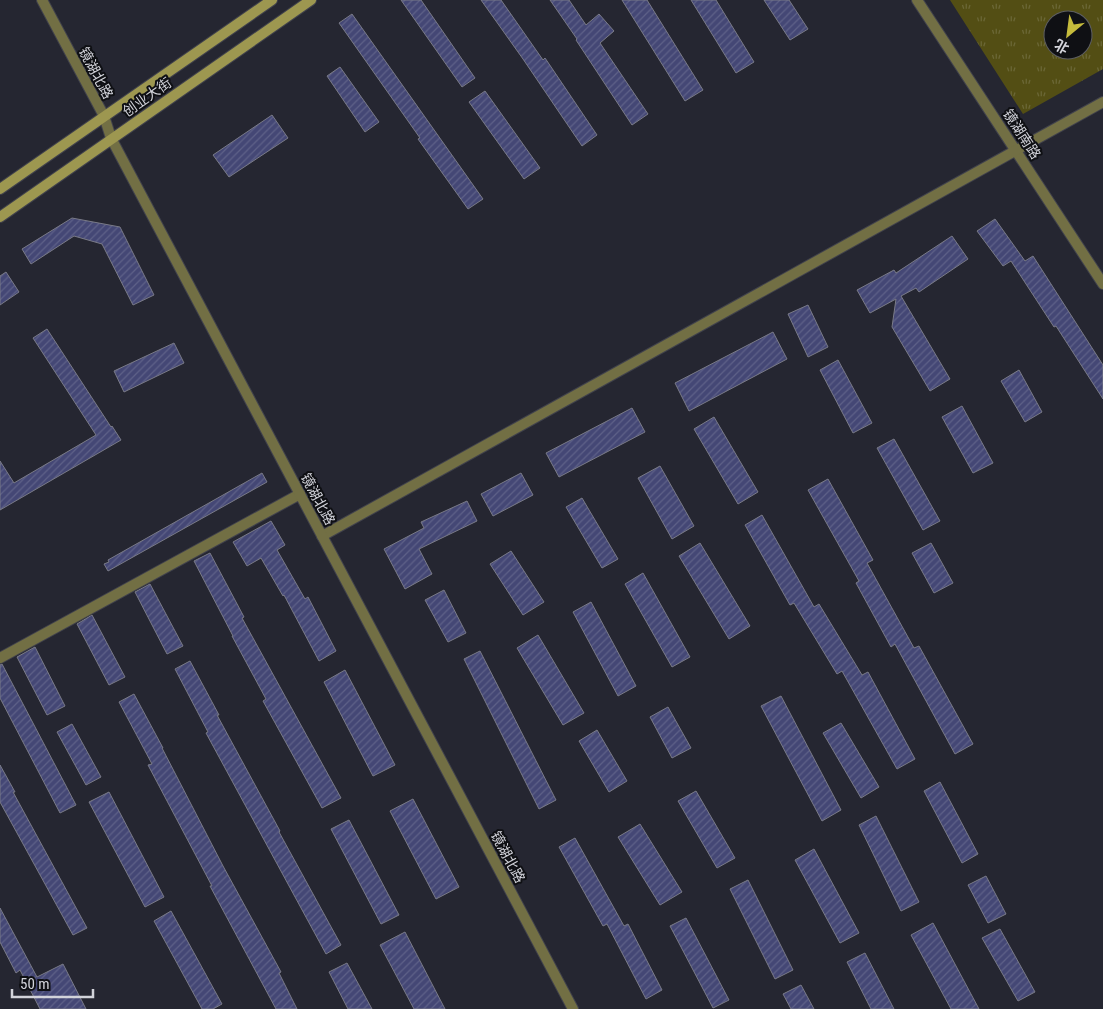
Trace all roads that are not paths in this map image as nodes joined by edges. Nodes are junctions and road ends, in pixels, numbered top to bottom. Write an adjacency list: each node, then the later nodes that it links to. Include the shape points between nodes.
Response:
1 (42, 0): 6 (street, 镜湖北路)
2 (272, 0): 6 (main road, 创业大街)
3 (311, 0): 7 (main road, 创业大街)
4 (916, 0): 8 (street, 镜湖南路)
5 (1103, 102): 8 (street)
6 (104, 116): 7 (street, 镜湖北路); 9 (main road, 创业大街)
7 (111, 138): 10 (main road, 创业大街); 12 (street, 镜湖北路)
8 (1017, 151): 11 (street, 镜湖南路); 13 (street)
9 (0, 189)
10 (0, 217)
11 (1103, 284)
12 (300, 494): 13 (street, 镜湖北路); 14 (street)
13 (322, 536): 15 (street, 镜湖北路)
14 (0, 658)
15 (573, 1009)

